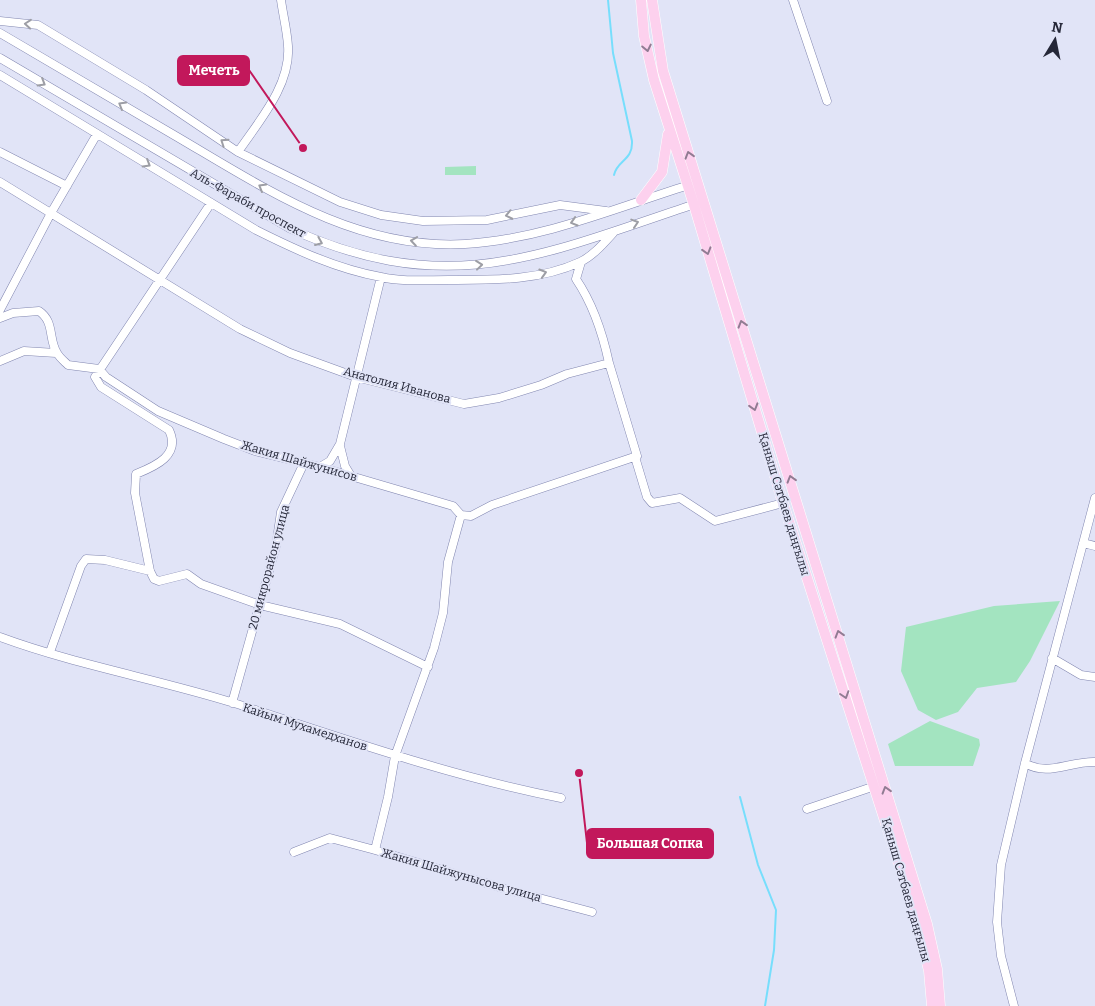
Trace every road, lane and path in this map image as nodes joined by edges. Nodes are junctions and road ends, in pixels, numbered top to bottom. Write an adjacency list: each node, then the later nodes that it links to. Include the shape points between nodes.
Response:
1 (281, 0): 13 (street, via 288,47 285,72 276,94)
2 (641, 0): 10 (main road, Қаныш Сәтбаев даңғылы, one-way to 10, via 644,36)
3 (652, 0): 15 (main road, Қаныш Сәтбаев даңғылы, one-way to 3, via 663,71)
4 (793, 0): 9 (street)
5 (0, 21): 13 (street, one-way to 5, via 146,90 38,25)
6 (0, 33): 22 (street, Аль-Фараби проспект, one-way to 6, via 528,235 464,244 424,243 361,231 296,206)
7 (0, 58): 24 (street, Аль-Фараби проспект, one-way to 24, via 291,229 350,253 409,265 464,267 554,252)
8 (0, 75): 11 (street)
9 (827, 101)
10 (669, 131): 17 (main road, Қаныш Сәтбаев даңғылы); 18 (main road, via 662,172)
11 (97, 134): 16 (street); 20 (street, one-way to 20)
12 (0, 152): 16 (street)
13 (238, 152): 22 (street, one-way to 13, via 560,205 487,220 400,218 340,202)
14 (0, 182): 23 (street, Анатолия Иванова)
15 (698, 182): 17 (street, Аль-Фараби проспект); 19 (main road, Қаныш Сәтбаев даңғылы)
16 (66, 186): 23 (street)
17 (687, 186): 18 (street, Аль-Фараби проспект); 21 (main road, Қаныш Сәтбаев даңғылы)
18 (641, 200): 22 (street, Аль-Фараби проспект)
19 (704, 201): 21 (street, Аль-Фараби проспект); 63 (main road, Қаныш Сәтбаев даңғылы, one-way to 19, via 937,969 927,924)
20 (211, 203): 26 (street, via 297,251); 27 (street)
21 (694, 205): 24 (street, Аль-Фараби проспект, one-way to 21); 41 (main road, Қаныш Сәтбаев даңғылы, one-way to 41)
22 (608, 211)
23 (51, 213): 27 (street, Анатолия Иванова); 28 (street)
24 (618, 229): 25 (street)
25 (581, 262): 26 (street, one-way to 25, via 503,280 530,277); 32 (street, via 576,279 600,329)
26 (380, 277): 34 (street)
27 (158, 279): 33 (street); 34 (street, Анатолия Иванова, via 240,329 290,353)
28 (0, 310)
29 (0, 318): 30 (street, via 39,310 46,315 52,329)
30 (56, 353): 31 (street, via 24,351); 33 (street, via 68,365)
31 (0, 361)
32 (609, 363): 34 (street, Анатолия Иванова, via 499,398 464,404); 36 (street)
33 (99, 369): 37 (street, Жакия Шайжунисов, via 158,411 255,451); 45 (street, via 95,376 101,387 169,430 173,438 172,448 166,457 154,467 136,474 135,493)
34 (356, 377): 35 (street)
35 (340, 444): 38 (street, via 330,461); 39 (street)
36 (636, 457): 41 (street, via 647,497 652,503 680,498 715,521); 42 (street, via 492,505 471,516)
37 (304, 463): 38 (street, Жакия Шайжунисов); 46 (street, 20 микрорайон улица, via 281,512 276,546)
38 (320, 466): 39 (street, Жакия Шайжунисов)
39 (351, 476): 42 (street, Жакия Шайжунисов, via 453,506)
40 (1095, 498): 43 (street)
41 (783, 503): 56 (main road, Қаныш Сәтбаев даңғылы, one-way to 56)
42 (461, 516): 50 (street, Жакия Шайжунысова улица, via 448,562 442,613)
43 (1083, 543): 44 (street); 49 (street)
44 (1095, 546)
45 (150, 571): 46 (street, via 159,581 187,574 201,584); 48 (street, via 105,560 86,559)
46 (260, 605): 50 (street, via 340,624); 52 (street, 20 микрорайон улица)
47 (0, 637): 48 (street, Кайым Мухамедханов)
48 (50, 652): 52 (street, Кайым Мухамедханов)
49 (1052, 658): 51 (street, via 1081,675); 55 (street)
50 (428, 667): 53 (street, Жакия Шайжунысова улица)
51 (1095, 677)
52 (232, 703): 53 (street, Кайым Мухамедханов)
53 (395, 756): 57 (street, Кайым Мухамедханов, via 476,780); 59 (street, Жакия Шайжунысова улица)
54 (1095, 762): 55 (street, via 1048,770)
55 (1025, 763): 64 (street, via 1001,865 998,897 1001,956)
56 (875, 786): 58 (street); 62 (main road, Қаныш Сәтбаев даңғылы, via 918,924 929,971)
57 (561, 798)
58 (807, 809)
59 (375, 850): 60 (street, via 330,838); 61 (street, Жакия Шайжунысова улица)
60 (294, 852)
61 (592, 912)
62 (932, 1006)
63 (940, 1006)
64 (1014, 1006)

